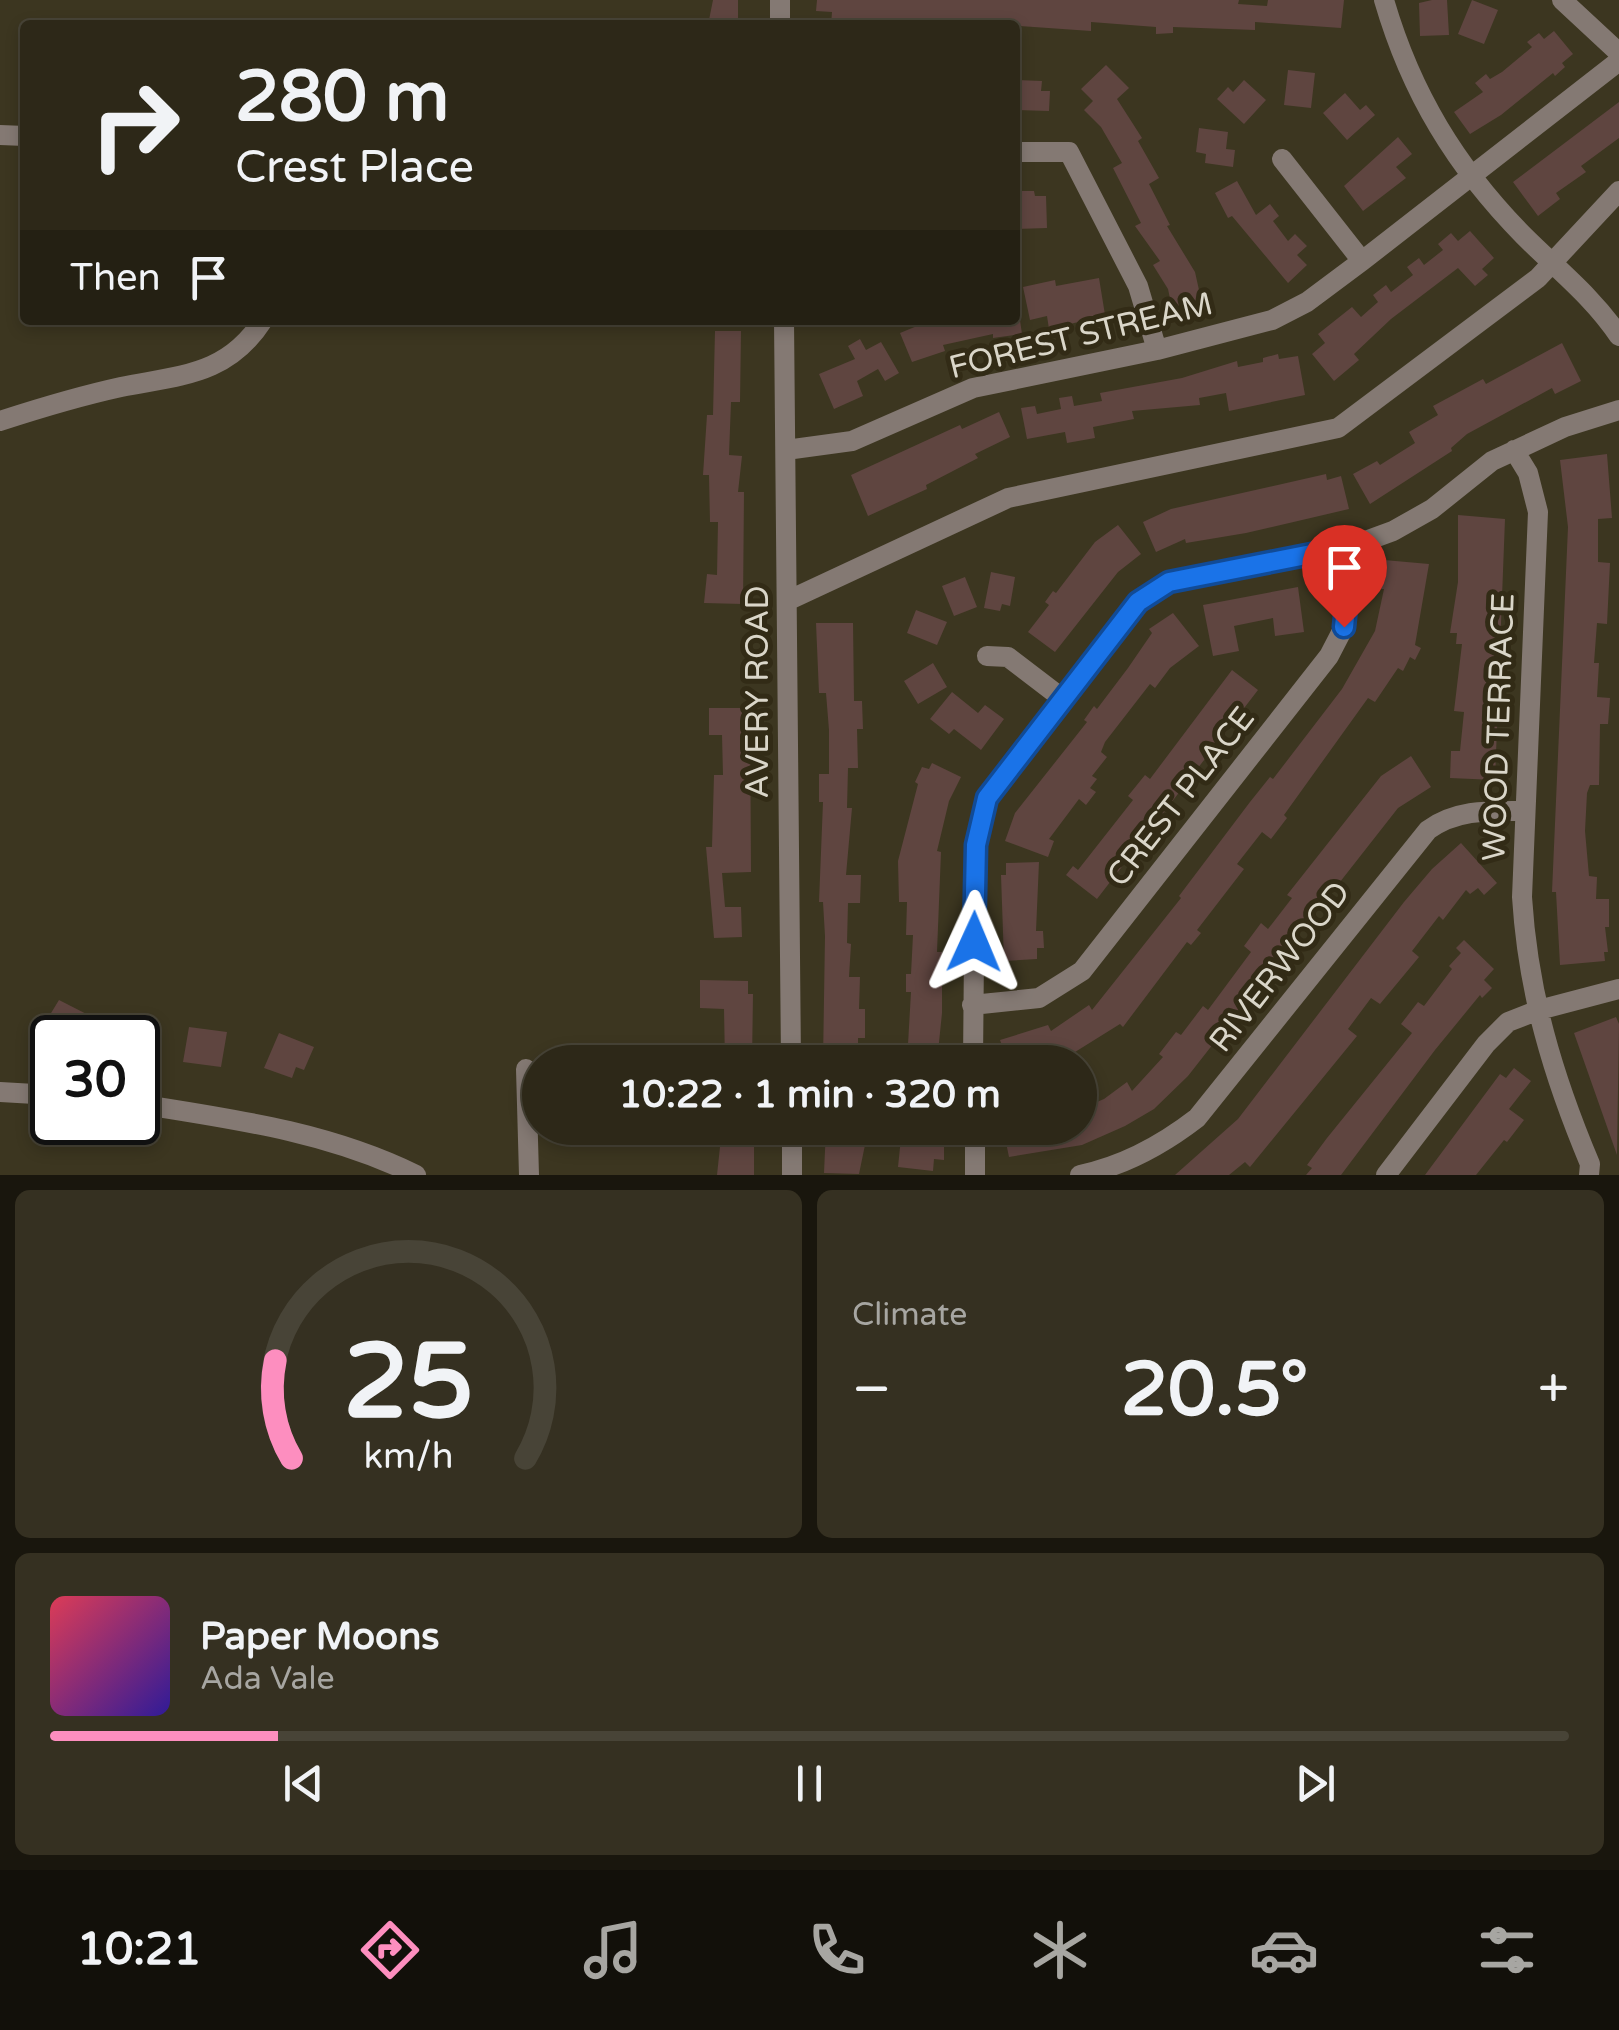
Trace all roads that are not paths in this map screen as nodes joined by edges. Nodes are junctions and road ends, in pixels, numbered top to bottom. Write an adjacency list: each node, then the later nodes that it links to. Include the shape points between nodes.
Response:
1 (1384, 0): 7 (street, via 1413,84)
2 (1562, 0): 3 (street)
3 (1619, 53)
4 (1619, 60): 7 (street, FOREST STREAM)
5 (1020, 152): 14 (street, via 1069,152 1138,286)
6 (1282, 160): 9 (street)
7 (1472, 177): 9 (street, FOREST STREAM); 10 (street)
8 (1619, 191): 10 (street)
9 (1362, 261): 14 (street, FOREST STREAM, via 1272,320)
10 (1553, 263): 13 (street); 20 (street, via 1338,428 1008,498)
11 (259, 325): 16 (street, via 242,349 194,374)
12 (784, 325): 17 (street, AVERY ROAD)
13 (1619, 336)
14 (1156, 350): 17 (street, FOREST STREAM, via 973,388 852,441)
15 (1619, 410): 18 (street)
16 (0, 421)
17 (786, 450): 20 (street, AVERY ROAD)
18 (1514, 450): 19 (street, via 1432,509); 23 (street, WOOD TERRACE, via 1528,472 1538,512)
19 (1352, 546): 22 (street, via 1169,582 1152,591); 25 (street, CREST PLACE, via 1344,627 1329,656 1082,971 1039,998)
20 (787, 601): 27 (street, AVERY ROAD)
21 (987, 656): 22 (street, via 1008,658)
22 (1064, 699): 25 (street, via 987,798 979,821)
23 (1525, 810): 26 (street, WOOD TERRACE, via 1524,935); 39 (street, RIVERWOOD, via 1469,812 1428,830 1197,1118 1167,1141)
24 (1619, 989): 26 (street)
25 (972, 1006): 28 (street)
26 (1538, 1010): 40 (street, via 1508,1022 1486,1044); 41 (street, WOOD TERRACE)
27 (791, 1045)
28 (973, 1045)
29 (0, 1092): 30 (street)
30 (30, 1093)
31 (160, 1108): 35 (street, via 306,1134)
32 (528, 1145): 36 (street)
33 (792, 1145): 37 (street)
34 (975, 1145): 38 (street)
35 (416, 1175)
36 (529, 1175)
37 (792, 1175)
38 (976, 1175)
39 (1080, 1175)
40 (1386, 1175)
41 (1589, 1175)

